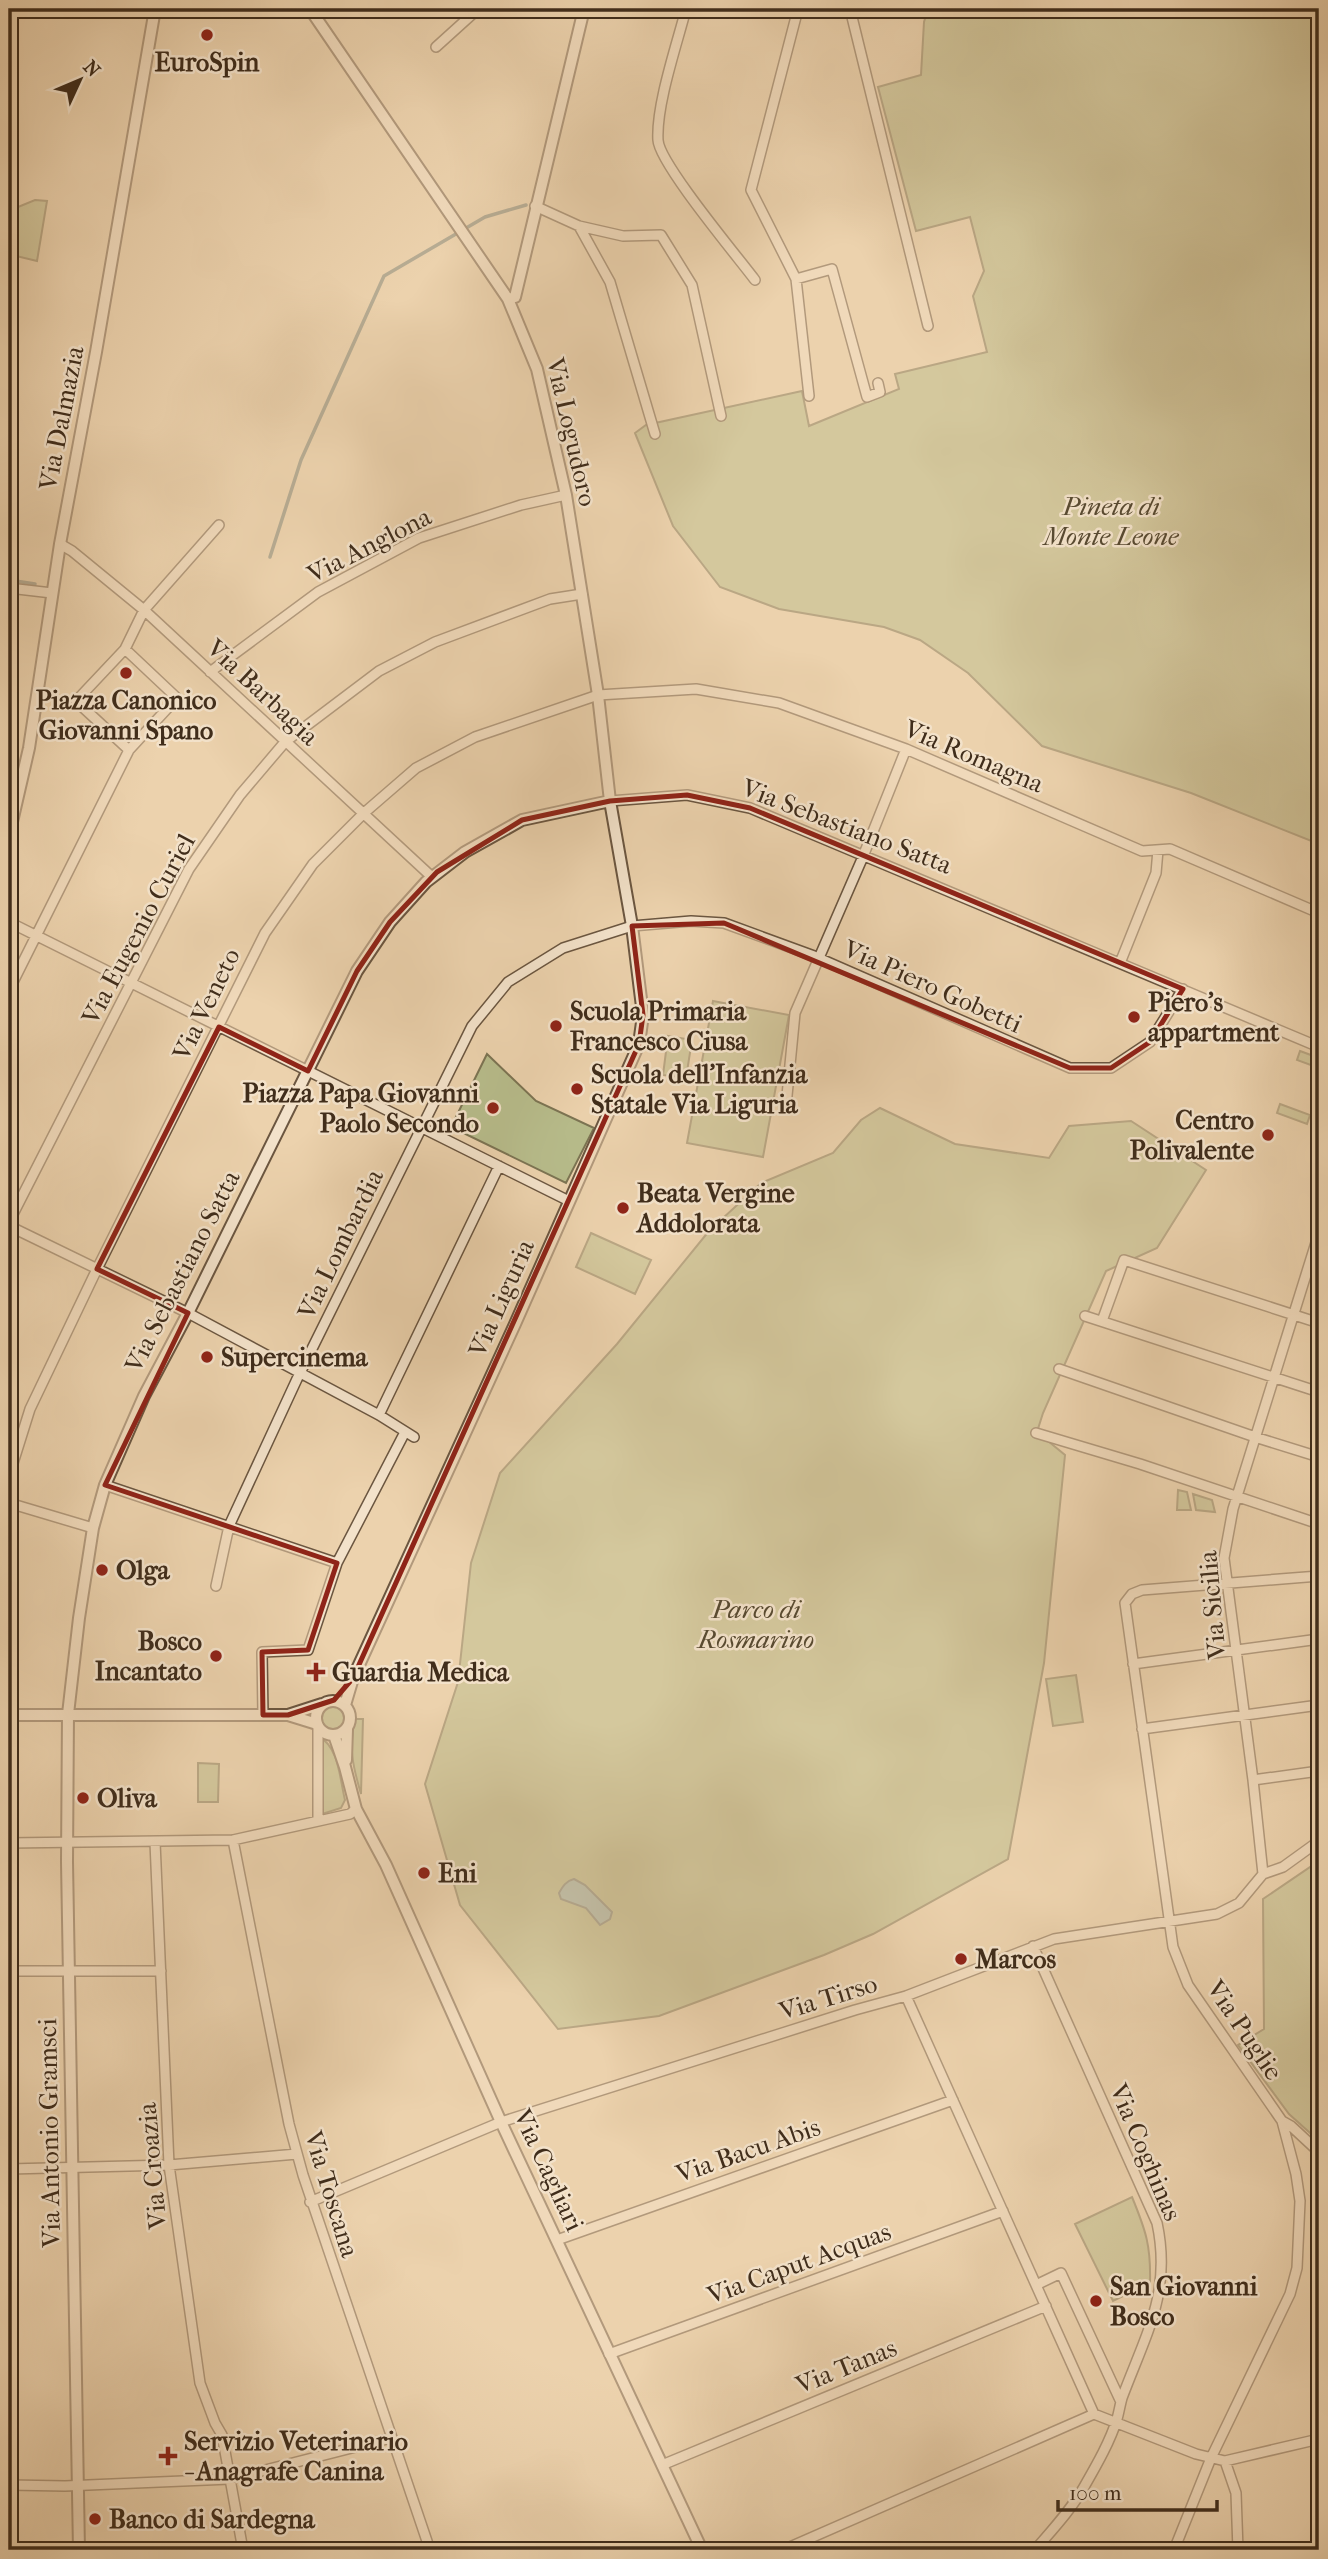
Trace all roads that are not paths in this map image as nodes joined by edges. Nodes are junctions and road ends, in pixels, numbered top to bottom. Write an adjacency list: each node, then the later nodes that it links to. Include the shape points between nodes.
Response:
1 (155, 9): 21 (street, Via Dalmazia)
2 (310, 9): 13 (street, Via Logudoro)
3 (478, 9): 8 (street)
4 (584, 9): 9 (street)
5 (686, 9): 12 (street, via 657,142 672,171)
6 (798, 9): 11 (street, via 751,190)
7 (850, 9): 14 (street)
8 (436, 47)
9 (535, 206): 10 (street); 13 (street, via 514,297)
10 (579, 226): 17 (street, via 623,236 661,235 692,285); 18 (street, via 610,282)
11 (796, 279): 15 (street, via 832,269 867,397 880,392); 16 (street)
12 (755, 280)
13 (508, 299): 19 (street, Via Logudoro, via 537,369)
14 (928, 326)
15 (878, 383)
16 (808, 396)
17 (720, 416)
18 (655, 435)
19 (566, 495): 24 (street, Via Logudoro); 27 (street, Via Anglona, via 419,538 318,593)
20 (219, 525): 25 (street)
21 (60, 544): 23 (street, Via Dalmazia); 25 (street, Via Barbagia)
22 (9, 588): 23 (street)
23 (52, 593): 34 (street, Via Dalmazia, via 29,748)
24 (582, 594): 28 (street, Via Logudoro); 29 (street, Via Eugenio Curiel, via 550,599 435,642 379,671)
25 (144, 610): 26 (street); 27 (street, Via Barbagia)
26 (125, 649): 31 (street, via 177,698); 31 (street, via 76,701)
27 (211, 671): 29 (street, Via Barbagia)
28 (598, 695): 30 (street, Via Romagna, via 696,689 779,704); 32 (street, Via Logudoro); 33 (street, Via Veneto, via 475,737 416,768)
29 (285, 741): 33 (street, Via Barbagia); 44 (street, Via Eugenio Curiel, via 240,794 189,869)
30 (906, 749): 35 (street, Via Romagna, via 1142,851); 36 (street)
31 (128, 750): 41 (street)
32 (610, 801): 36 (street, Via Sebastiano Satta, via 687,795 750,808); 37 (street, Via Sebastiano Satta, via 522,820); 40 (street, Via Logudoro)
33 (364, 813): 37 (street, Via Barbagia); 47 (street, Via Veneto, via 313,863 265,933)
34 (9, 835)
35 (1157, 850): 38 (street, Via Romagna, via 1170,849); 43 (street, via 1156,873)
36 (864, 855): 42 (street); 43 (street, Via Sebastiano Satta)
37 (432, 877): 49 (street, Via Sebastiano Satta, via 390,922 357,971)
38 (1319, 913)
39 (9, 922): 41 (street)
40 (632, 926): 42 (street, Via Piero Gobetti, via 724,923); 51 (street, Via Lombardia, via 563,948 508,982 472,1026); 53 (street, Via Liguria, via 642,1015 639,1044)
41 (36, 936): 44 (street); 46 (street)
42 (820, 959): 45 (street, Via Piero Gobetti, via 1070,1068 1111,1068 1150,1042); 50 (street, via 795,1013)
43 (1121, 963): 45 (street, Via Sebastiano Satta)
44 (131, 983): 47 (street); 54 (street, Via Eugenio Curiel)
45 (1183, 989): 48 (street, Via Sebastiano Satta)
46 (9, 990)
47 (219, 1027): 49 (street); 57 (street, Via Veneto)
48 (1319, 1047)
49 (308, 1071): 51 (street); 58 (street, Via Sebastiano Satta)
50 (786, 1106)
51 (421, 1127): 52 (street); 64 (street, Via Lombardia)
52 (499, 1166): 53 (street); 67 (street)
53 (569, 1201): 87 (street, Via Liguria)
54 (9, 1224): 57 (street)
55 (1319, 1233): 56 (street, Via Sicilia)
56 (1316, 1254): 59 (street, Via Sicilia)
57 (97, 1269): 58 (street); 73 (street, Via Veneto, via 30,1409)
58 (188, 1313): 64 (street); 74 (street, Via Sebastiano Satta, via 144,1396)
59 (1294, 1315): 61 (street, via 1124,1260); 62 (street); 65 (street, Via Sicilia)
60 (1085, 1316): 61 (street)
61 (1102, 1321): 65 (street)
62 (1319, 1323)
63 (1059, 1369): 71 (street)
64 (299, 1373): 67 (street); 78 (street, Via Lombardia)
65 (1275, 1378): 66 (street); 71 (street, Via Sicilia)
66 (1319, 1392)
67 (379, 1415): 68 (street)
68 (405, 1432): 70 (street); 80 (street)
69 (1036, 1433): 75 (street)
70 (414, 1437)
71 (1255, 1437): 72 (street); 75 (street, Via Sicilia)
72 (1319, 1457)
73 (9, 1476)
74 (105, 1485): 78 (street); 79 (street, Via Sebastiano Satta)
75 (1236, 1497): 77 (street); 82 (street, Via Sicilia, via 1224,1558)
76 (9, 1503): 79 (street)
77 (1319, 1524)
78 (229, 1526): 80 (street); 83 (street, Via Lombardia)
79 (93, 1528): 92 (street, Via Sebastiano Satta)
80 (337, 1563): 94 (street, via 308,1650 262,1652)
81 (1319, 1576): 82 (street)
82 (1226, 1583): 85 (street, Via Sicilia); 86 (street, Via Puglie, via 1132,1594 1125,1603)
83 (216, 1586)
84 (1319, 1639): 85 (street)
85 (1236, 1650): 86 (street); 96 (street, Via Sicilia)
86 (1133, 1664): 99 (street, Via Puglie)
87 (353, 1678): 88 (street); 90 (street)
88 (334, 1700): 89 (street); 90 (street)
89 (322, 1704): 95 (street); 97 (street, via 316,1712)
90 (345, 1705): 98 (street, via 351,1717)
91 (1319, 1705): 96 (street)
92 (68, 1714): 93 (street); 94 (street); 108 (street, Via Antonio Gramsci)
93 (9, 1715)
94 (262, 1715): 95 (street)
95 (288, 1715): 97 (street)
96 (1244, 1716): 99 (street); 103 (street, Via Sicilia)
97 (317, 1725): 100 (street); 105 (street)
98 (347, 1729): 100 (street); 101 (street)
99 (1142, 1729): 112 (street, Via Puglie)
100 (334, 1735): 101 (street)
101 (345, 1767): 104 (street, Via Cagliari)
102 (1319, 1771): 103 (street)
103 (1254, 1780): 111 (street, Via Sicilia)
104 (356, 1809): 105 (street); 120 (street, Via Cagliari, via 386,1865)
105 (318, 1819): 106 (street)
106 (233, 1840): 109 (street); 122 (street, Via Toscana)
107 (1319, 1841): 111 (street, via 1283,1867)
108 (67, 1842): 109 (street); 110 (street); 116 (street, Via Antonio Gramsci)
109 (155, 1842): 115 (street, Via Croazia)
110 (9, 1843)
111 (1263, 1874): 112 (street, via 1239,1903 1217,1914)
112 (1168, 1921): 113 (street, Via Tirso); 119 (street, Via Puglie, via 1188,1985)
113 (1034, 1946): 117 (street, Via Tirso); 132 (street, Via Coghinas, via 1161,2241 1155,2315)
114 (9, 1971): 116 (street)
115 (160, 1971): 116 (street); 123 (street, Via Croazia)
116 (69, 1973): 125 (street, Via Antonio Gramsci)
117 (906, 1996): 118 (street); 120 (street, Via Tirso)
118 (953, 2100): 127 (street); 128 (street, Via Bacu Abis)
119 (1282, 2121): 121 (street); 137 (street, Via Puglie, via 1300,2202 1297,2268 1290,2294)
120 (501, 2122): 126 (street, Via Tirso); 128 (street, Via Cagliari)
121 (1319, 2152)
122 (297, 2154): 123 (street); 126 (street, Via Toscana)
123 (169, 2165): 125 (street); 140 (street, Via Croazia, via 200,2383 222,2435)
124 (9, 2169): 125 (street)
125 (72, 2169): 142 (street, Via Antonio Gramsci)
126 (310, 2202): 135 (street, Via Toscana)
127 (1003, 2211): 129 (street); 131 (street, Via Caput Acquas)
128 (557, 2240): 131 (street, Via Cagliari)
129 (1036, 2285): 130 (street); 132 (street, via 1061,2273)
130 (1046, 2306): 133 (street); 139 (street, Via Tanas)
131 (609, 2354): 139 (street, Via Cagliari)
132 (1121, 2402): 134 (street, Via Coghinas)
133 (1094, 2414): 134 (street); 148 (street)
134 (1116, 2421): 137 (street); 149 (street, Via Coghinas, via 1084,2488)
135 (391, 2438): 140 (street); 146 (street, Via Toscana)
136 (1319, 2439): 138 (street)
137 (1211, 2458): 138 (street); 150 (street, Via Puglie)
138 (1225, 2461): 151 (street, via 1236,2493)
139 (662, 2465): 143 (street, Via Cagliari)
140 (230, 2479): 142 (street); 145 (street, Via Croazia)
141 (9, 2485): 142 (street)
142 (78, 2485): 144 (street, Via Antonio Gramsci)
143 (700, 2548): 147 (street)
144 (79, 2550)
145 (243, 2550)
146 (430, 2550)
147 (686, 2550)
148 (783, 2550)
149 (1035, 2550)
150 (1174, 2550)
151 (1238, 2550)

